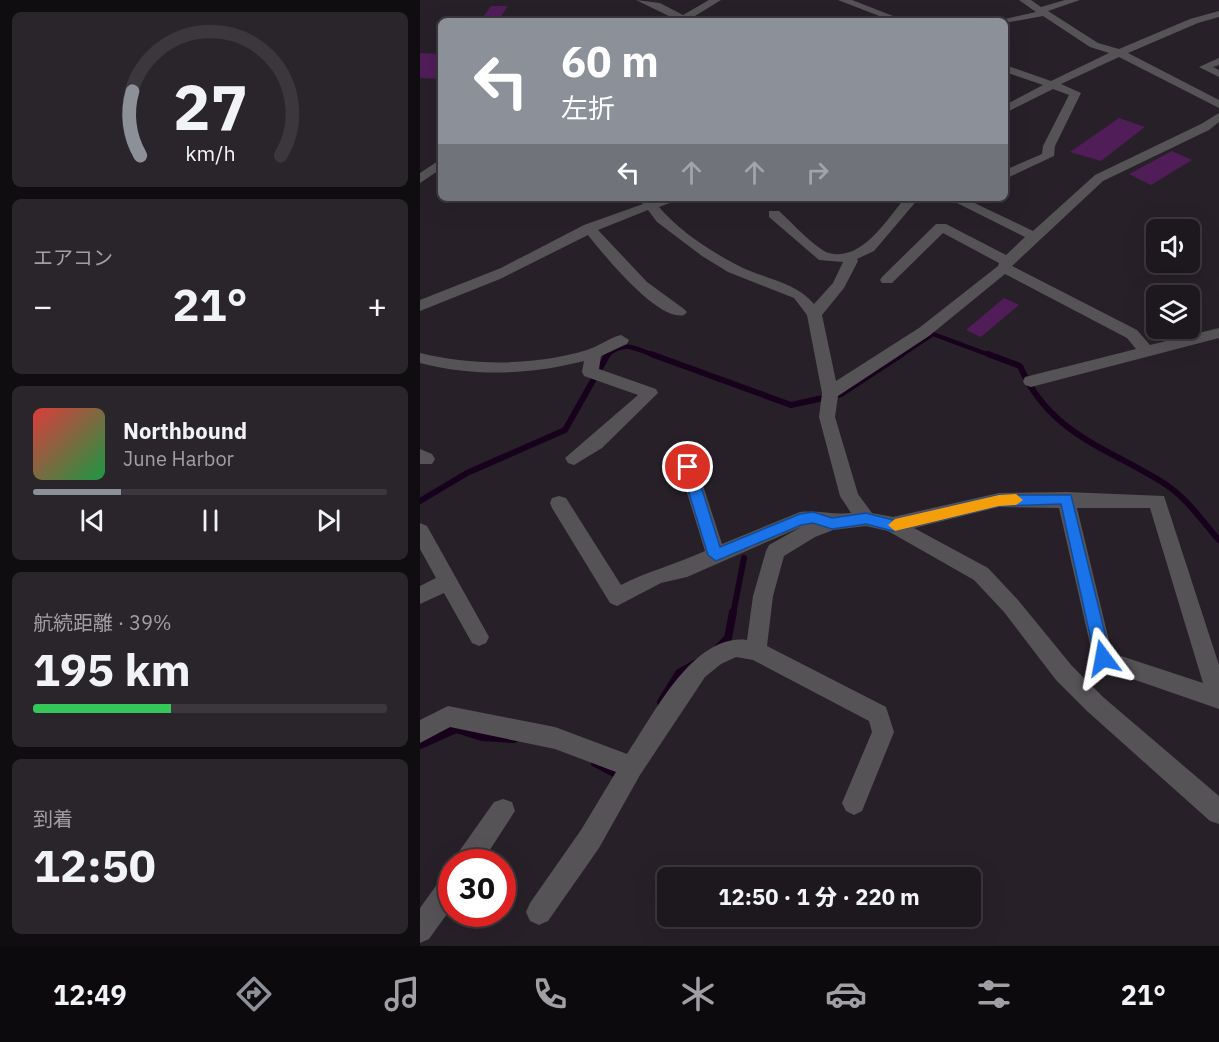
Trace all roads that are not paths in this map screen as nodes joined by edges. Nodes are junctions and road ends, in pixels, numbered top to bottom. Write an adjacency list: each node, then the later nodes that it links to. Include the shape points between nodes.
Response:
1 (641, 0): 6 (street)
2 (716, 0): 10 (street)
3 (843, 0): 11 (street)
4 (1024, 0): 7 (street)
5 (1075, 0): 7 (street)
6 (657, 2): 9 (street)
7 (1043, 12): 12 (street); 13 (street, via 1094,45)
8 (1219, 14): 13 (street)
9 (681, 18)
10 (687, 18)
11 (893, 18)
12 (1008, 20)
13 (1120, 53): 17 (street); 18 (street)
14 (1219, 61): 16 (street, via 1204,67)
15 (1008, 69): 17 (street)
16 (1219, 74)
17 (1052, 83): 19 (street); 22 (street, via 1075,93 1049,146 1048,156)
18 (1219, 105)
19 (1008, 108)
20 (1219, 116): 29 (street, via 1205,127 1099,178)
21 (438, 165): 23 (street)
22 (1008, 174)
23 (420, 179)
24 (647, 201): 28 (street); 35 (street, via 662,219 707,253 733,269 799,295)
25 (909, 201): 30 (street, via 869,248)
26 (960, 201): 29 (street)
27 (774, 214): 30 (street, via 824,257)
28 (589, 228): 33 (street, via 504,272 438,295); 34 (street, via 647,292)
29 (1035, 237): 31 (street)
30 (848, 258): 35 (street, via 851,261 838,285)
31 (1006, 264): 32 (street, via 941,227); 38 (street, via 1132,334); 42 (street, via 924,332)
32 (887, 280)
33 (420, 306)
34 (679, 312)
35 (814, 314): 42 (street)
36 (1219, 333): 38 (street)
37 (621, 340): 39 (street)
38 (1147, 351): 41 (street)
39 (594, 353): 40 (street, via 511,367 471,368); 43 (street, via 590,372 650,393)
40 (420, 358)
41 (1031, 381)
42 (830, 393): 47 (street, via 827,417 849,495)
43 (574, 458)
44 (688, 467): 51 (street)
45 (1066, 499): 49 (street, via 999,500); 56 (street, via 1103,658); 56 (street, via 1157,501)
46 (559, 503): 51 (street, via 617,597 657,576 680,571)
47 (866, 519): 48 (street); 49 (street)
48 (832, 523): 51 (street, via 800,519); 55 (street, via 776,551 763,596)
49 (893, 525): 61 (street, via 981,574 1095,704)
50 (420, 531): 52 (street)
51 (716, 555)
52 (449, 581): 53 (street); 54 (street)
53 (420, 595)
54 (479, 637)
55 (756, 651): 58 (street, via 735,648 713,657 697,670); 59 (street, via 878,714 883,732)
56 (1219, 699)
57 (420, 732): 58 (street, via 448,716 555,738)
58 (632, 767): 64 (street, via 590,839)
59 (854, 803)
60 (503, 811): 62 (street)
61 (1219, 812)
62 (476, 849)
63 (438, 905): 65 (street)
64 (539, 912)
65 (420, 930)

